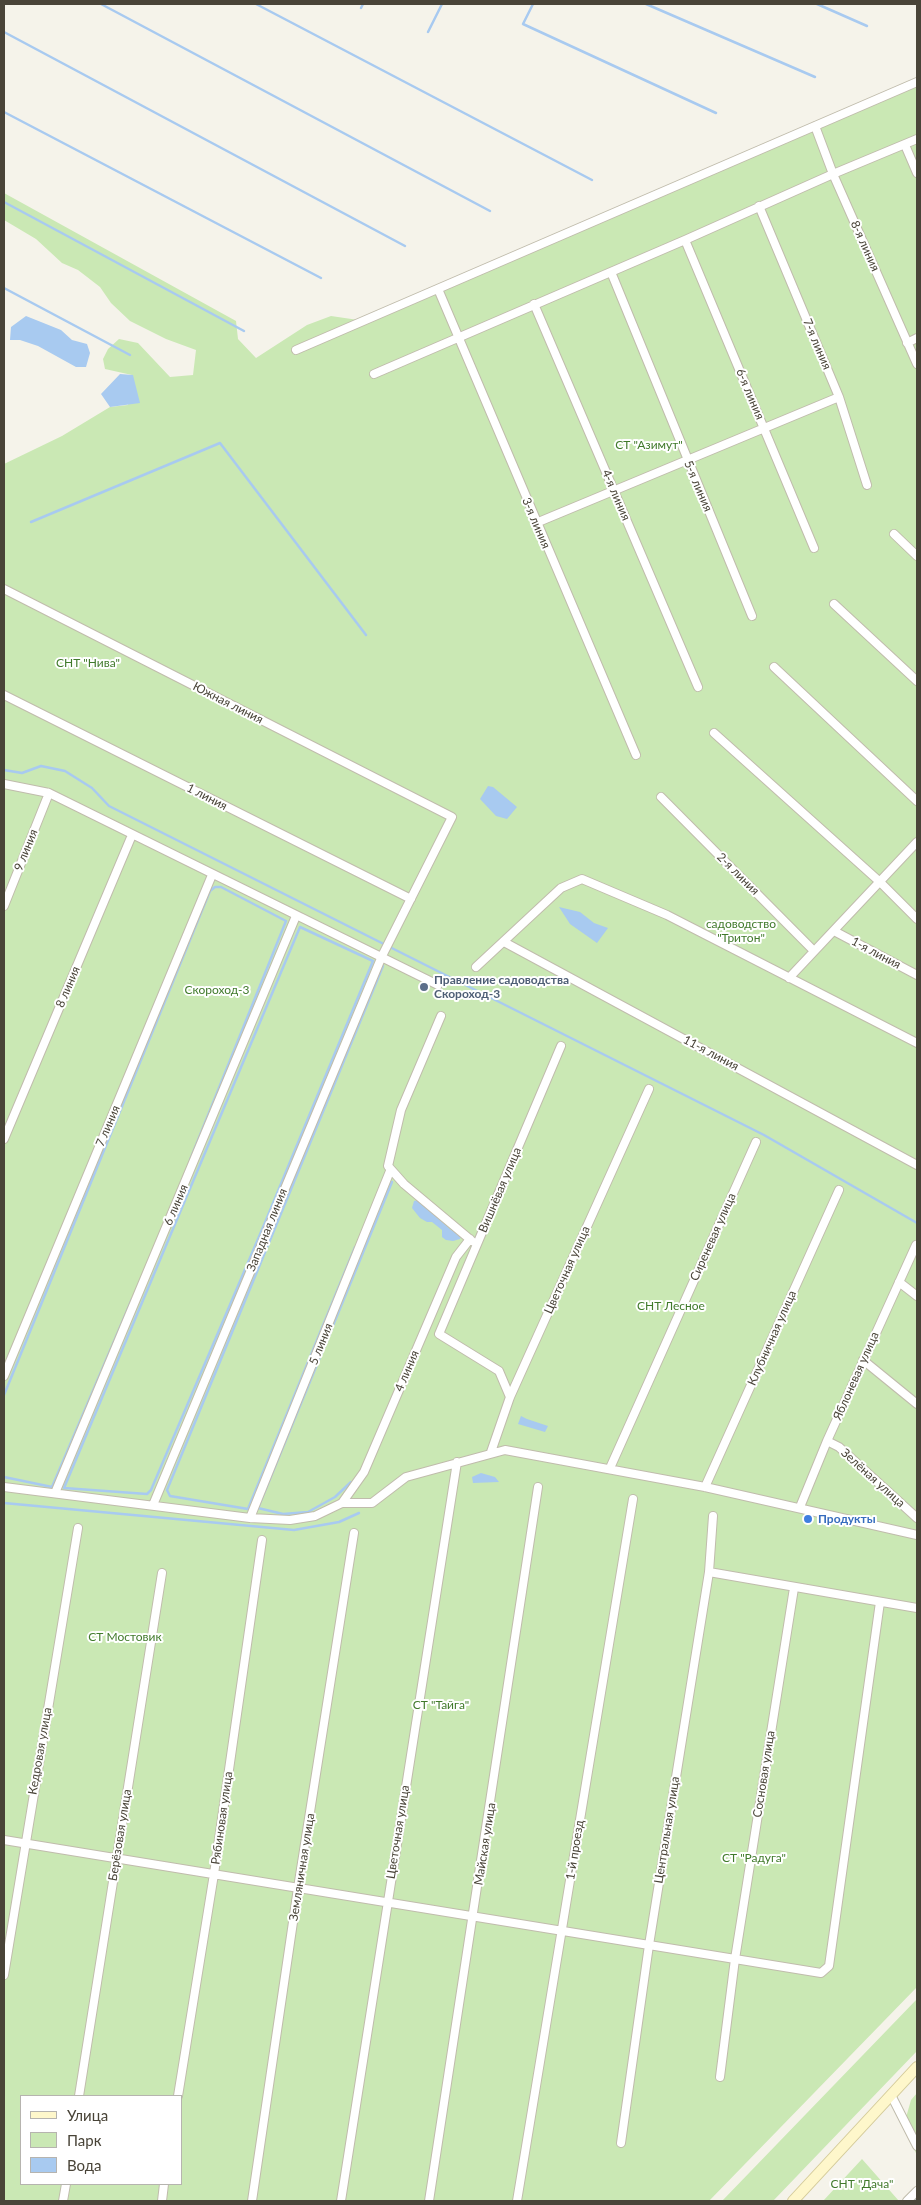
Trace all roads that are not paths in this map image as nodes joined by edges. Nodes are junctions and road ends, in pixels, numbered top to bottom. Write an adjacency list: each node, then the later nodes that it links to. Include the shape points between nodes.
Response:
1 (917, 82): 2 (street)
2 (815, 126): 6 (street, 8-я линия); 10 (street)
3 (917, 140): 4 (street)
4 (905, 145): 5 (street); 6 (street)
5 (917, 173)
6 (833, 174): 7 (street); 14 (street, 8-я линия)
7 (759, 206): 8 (street); 18 (street, 7-я линия)
8 (685, 240): 9 (street); 19 (street, 6-я линия)
9 (611, 272): 11 (street); 20 (street, 5-я линия)
10 (438, 289): 12 (street, 3-я линия); 15 (street)
11 (534, 304): 12 (street); 22 (street, 4-я линия)
12 (457, 338): 17 (street); 23 (street, 3-я линия)
13 (917, 338): 14 (street)
14 (907, 343): 16 (street, 8-я линия)
15 (296, 350)
16 (917, 364)
17 (374, 374)
18 (839, 398): 19 (street); 21 (street, 7-я линия)
19 (764, 427): 20 (street); 25 (street, 6-я линия)
20 (687, 460): 22 (street); 29 (street, 5-я линия)
21 (867, 485)
22 (614, 490): 23 (street); 32 (street, 4-я линия)
23 (536, 524): 35 (street, 3-я линия)
24 (894, 534): 26 (street)
25 (814, 548)
26 (917, 556)
27 (4, 590): 40 (street, Южная линия)
28 (834, 604): 31 (street)
29 (752, 616)
30 (774, 667): 39 (street)
31 (917, 681)
32 (698, 687)
33 (4, 695): 45 (street, 1 линия)
34 (714, 733): 44 (street)
35 (636, 755)
36 (4, 784): 37 (street)
37 (49, 793): 41 (street); 46 (street, 9 линия)
38 (661, 797): 51 (street, 2-я линия)
39 (917, 801)
40 (452, 817): 45 (street, Западная линия)
41 (132, 835): 43 (street); 61 (street, 8 линия)
42 (917, 842): 44 (street)
43 (212, 875): 47 (street); 72 (street, 7 линия)
44 (880, 882): 48 (street); 49 (street)
45 (411, 900): 52 (street, Западная линия)
46 (4, 906)
47 (296, 916): 52 (street); 82 (street, 6 линия)
48 (917, 919)
49 (834, 931): 51 (street); 54 (street, 1-я линия)
50 (504, 942): 53 (street); 55 (street, via 561,888 582,879 667,915); 63 (street, 11-я линия)
51 (814, 951): 55 (street)
52 (382, 956): 56 (street); 85 (street, Западная линия)
53 (476, 968)
54 (917, 975)
55 (790, 978): 58 (street)
56 (438, 985)
57 (441, 1016): 64 (street, 5 линия, via 401,1110 388,1166)
58 (917, 1043)
59 (561, 1046): 68 (street, Вишнёвая улица)
60 (649, 1089): 73 (street, Цветочная улица)
61 (4, 1139)
62 (756, 1142): 78 (street, Сиреневая улица)
63 (917, 1164)
64 (390, 1171): 66 (street); 88 (street, 5 линия)
65 (839, 1190): 81 (street, Клубничная улица)
66 (470, 1239): 68 (street); 84 (street, 4 линия, via 456,1257 364,1472)
67 (916, 1245): 69 (street, Яблоневая улица)
68 (476, 1247): 73 (street, Вишнёвая улица, via 439,1334 499,1371)
69 (900, 1282): 70 (street); 71 (street, Яблоневая улица)
70 (917, 1296)
71 (863, 1360): 74 (street); 75 (street, Яблоневая улица)
72 (4, 1376)
73 (510, 1398): 76 (street, Цветочная улица)
74 (917, 1404)
75 (827, 1441): 86 (street, Яблоневая улица); 89 (street, Зелёная улица, via 839,1447)
76 (491, 1452): 77 (street); 78 (street, via 529,1452)
77 (457, 1462): 84 (street, via 406,1477 372,1503); 104 (street, Цветочная улица)
78 (610, 1468): 81 (street)
79 (4, 1487): 82 (street)
80 (538, 1487): 105 (street, Майская улица)
81 (705, 1487): 86 (street)
82 (55, 1493): 85 (street)
83 (633, 1499): 106 (street, 1-й проезд)
84 (342, 1503): 88 (street, via 315,1516 290,1520)
85 (153, 1505): 88 (street)
86 (800, 1507): 92 (street, via 864,1525)
87 (713, 1516): 94 (street, Центральная улица)
88 (250, 1518)
89 (917, 1518)
90 (78, 1528): 100 (street, Кедровая улица)
91 (354, 1534): 103 (street, Земляничная улица)
92 (917, 1535)
93 (262, 1540): 102 (street, Рябиновая улица)
94 (709, 1572): 96 (street); 107 (street, Центральная улица)
95 (162, 1573): 101 (street, Берёзовая улица)
96 (794, 1588): 97 (street); 108 (street, Сосновая улица)
97 (880, 1602): 98 (street); 108 (street, via 829,1966 821,1973)
98 (917, 1608)
99 (4, 1840): 100 (street)
100 (25, 1844): 101 (street); 109 (street, Кедровая улица)
101 (116, 1859): 102 (street); 112 (street, Берёзовая улица)
102 (214, 1874): 103 (street); 113 (street, Рябиновая улица)
103 (298, 1888): 104 (street); 122 (street, Земляничная улица)
104 (387, 1902): 105 (street); 123 (street, Цветочная улица)
105 (474, 1917): 106 (street); 124 (street, Майская улица)
106 (561, 1931): 107 (street); 125 (street, 1-й проезд)
107 (649, 1945): 108 (street); 115 (street, Центральная улица)
108 (735, 1959): 111 (street, Сосновая улица)
109 (4, 1975)
110 (917, 2067): 114 (main road)
111 (720, 2077)
112 (79, 2095)
113 (178, 2095)
114 (891, 2095): 116 (street); 126 (main road)
115 (621, 2143)
116 (917, 2146)
117 (66, 2185): 120 (street)
118 (164, 2185): 121 (street)
119 (917, 2191): 127 (street)
120 (63, 2201)
121 (162, 2201)
122 (252, 2201)
123 (341, 2201)
124 (429, 2201)
125 (517, 2201)
126 (793, 2201)
127 (907, 2201)

